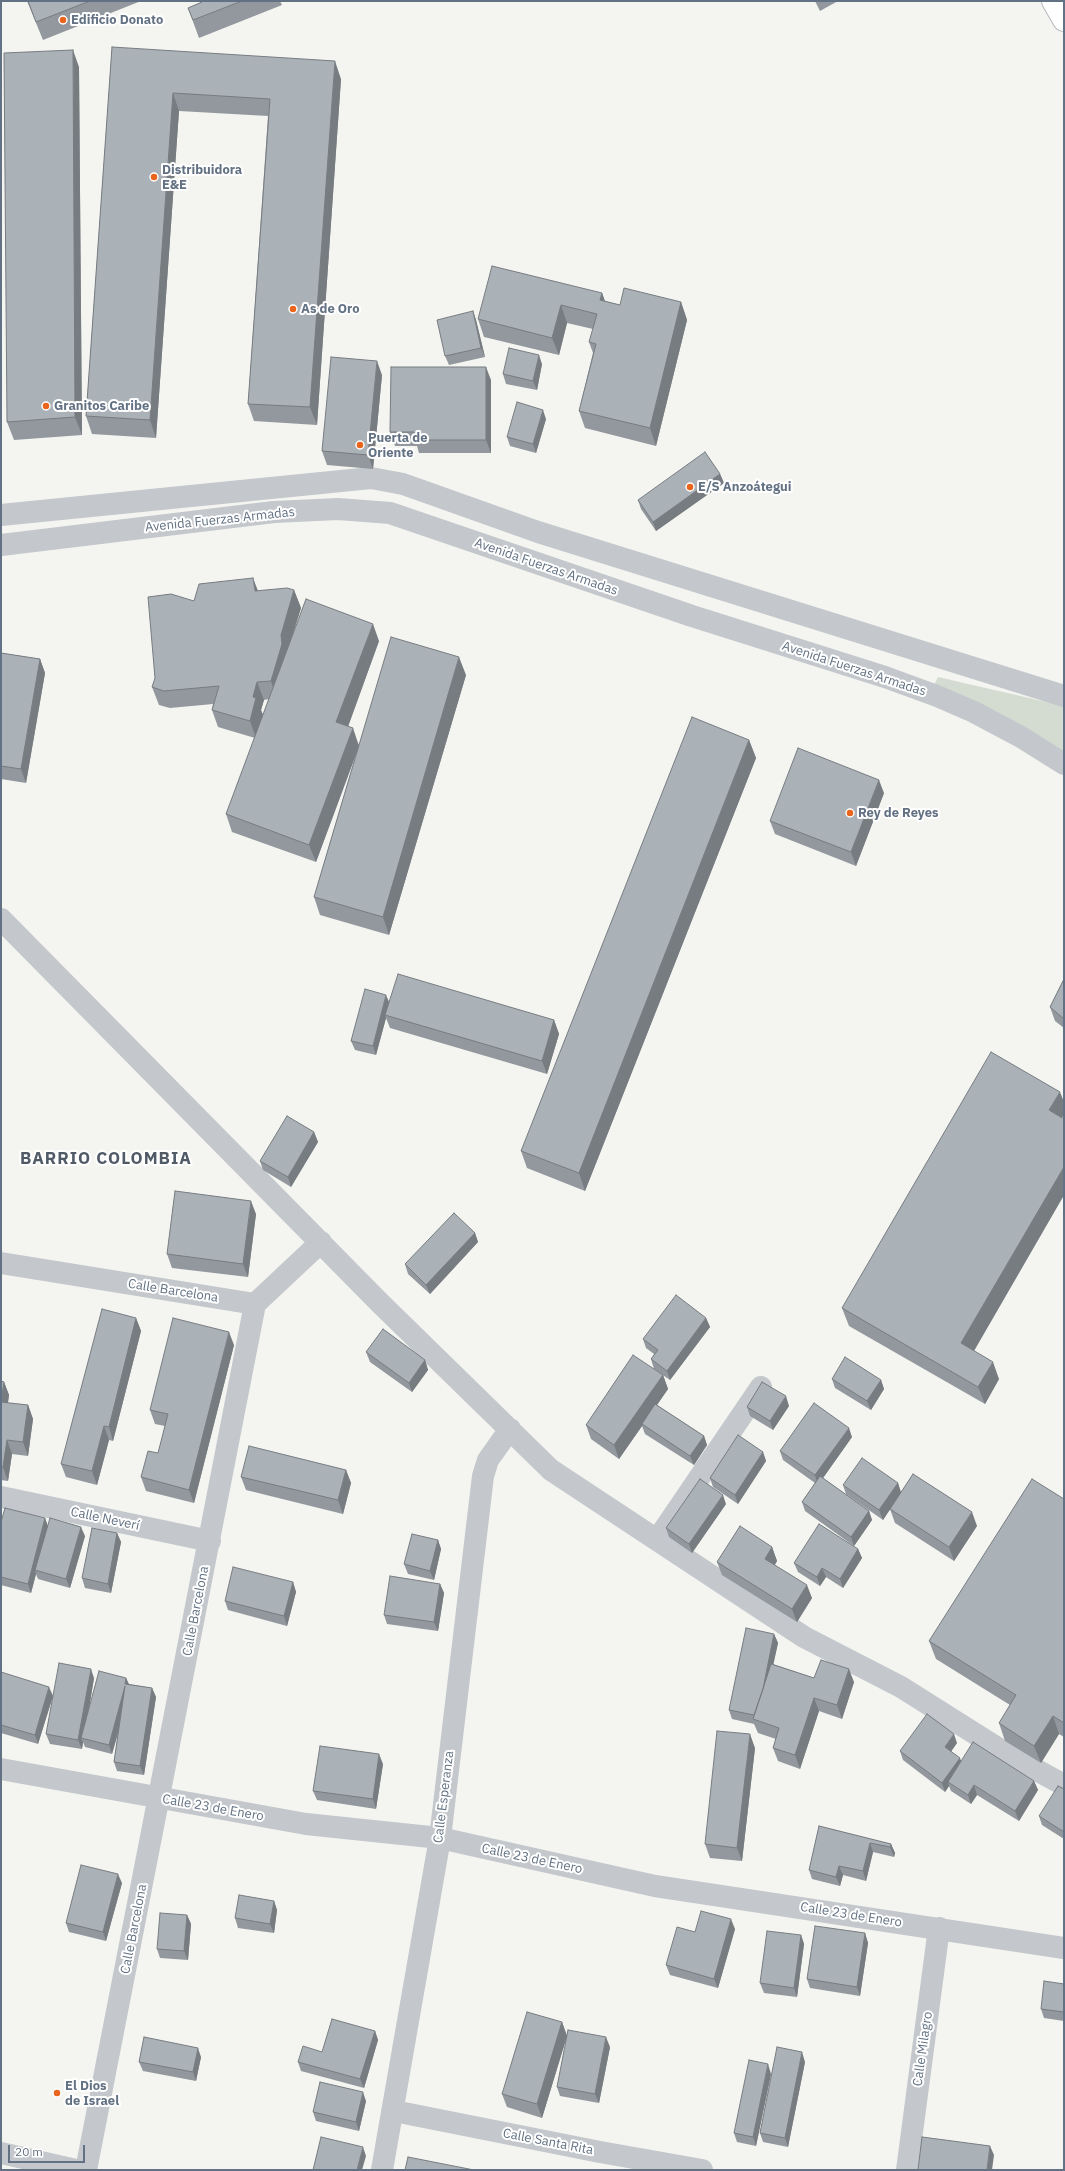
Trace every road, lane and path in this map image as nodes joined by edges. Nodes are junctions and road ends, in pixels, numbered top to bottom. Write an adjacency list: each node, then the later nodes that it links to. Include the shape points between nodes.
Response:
1 (1053, 1): 2 (highway)
2 (1064, 20)
3 (1, 514): 5 (street, Avenida Fuerzas Armadas, via 371,478 403,484 538,532)
4 (1, 545): 6 (street, Avenida Fuerzas Armadas, via 274,512 338,509 390,513 684,614 937,696 1008,730)
5 (1064, 696)
6 (1064, 764)
7 (1, 919): 8 (street)
8 (321, 1242): 10 (street); 12 (street)
9 (1, 1263): 10 (street, Calle Barcelona)
10 (256, 1304): 15 (street, Calle Barcelona)
11 (761, 1387): 14 (street)
12 (510, 1429): 14 (street, via 551,1470); 19 (street, Calle Esperanza, via 488,1460 482,1476)
13 (1, 1497): 15 (street, Calle Neverí)
14 (657, 1540): 17 (street, via 804,1637 901,1687 1004,1752)
15 (210, 1541): 18 (street, Calle Barcelona)
16 (1, 1768): 18 (street, Calle 23 de Enero)
17 (1064, 1785)
18 (160, 1798): 19 (street, Calle 23 de Enero, via 306,1824); 25 (street, Calle Barcelona)
19 (440, 1838): 20 (street, Calle 23 de Enero, via 655,1886); 22 (street, Calle Esperanza)
20 (939, 1928): 21 (street, Calle 23 de Enero); 28 (street, Calle Milagro)
21 (1064, 1948)
22 (394, 2111): 26 (street, Calle Esperanza); 27 (street, Calle Santa Rita)
23 (1, 2153): 24 (street)
24 (76, 2170)
25 (86, 2170)
26 (382, 2170)
27 (702, 2170)
28 (907, 2170)

